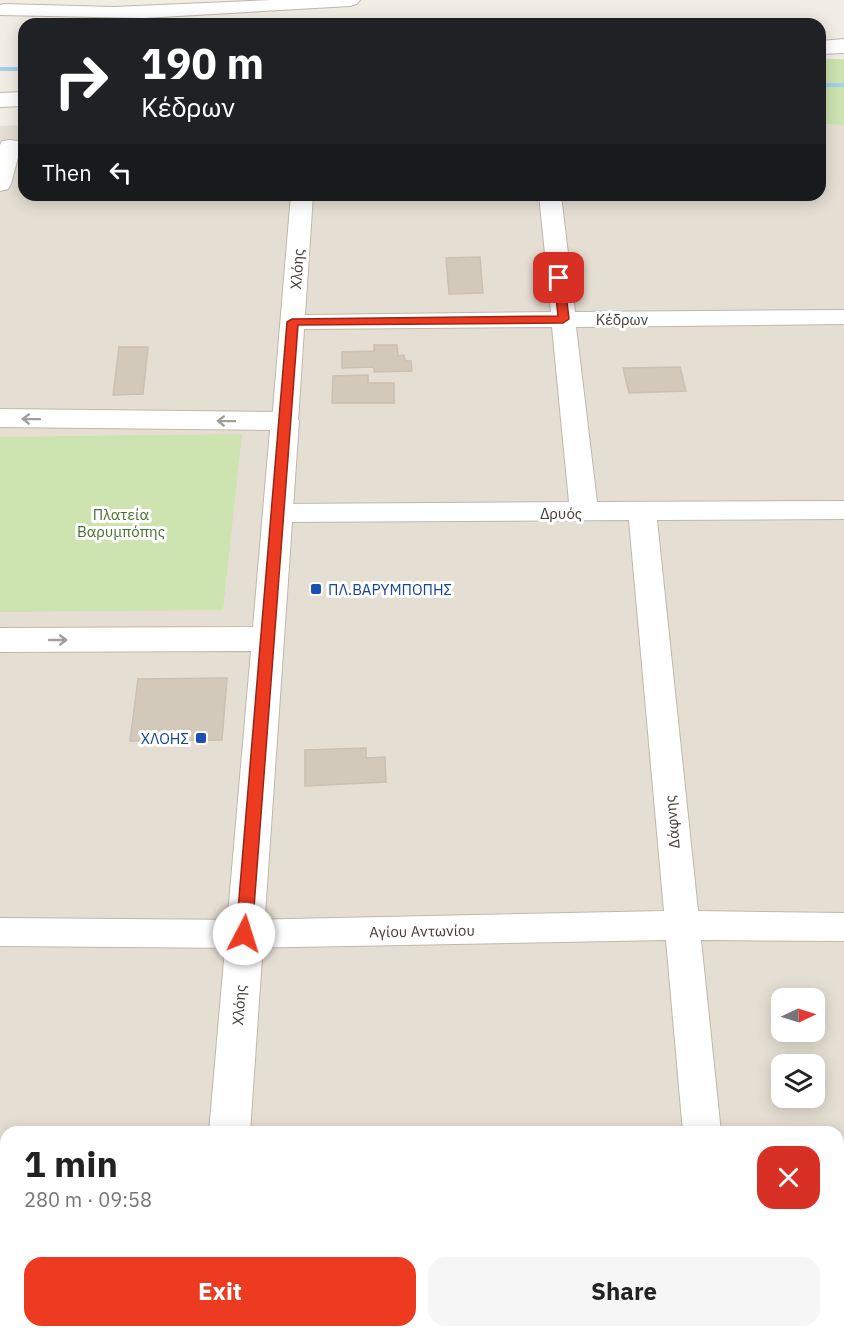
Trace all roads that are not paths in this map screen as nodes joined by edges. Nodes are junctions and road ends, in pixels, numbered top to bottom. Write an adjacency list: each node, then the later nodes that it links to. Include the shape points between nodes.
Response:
1 (350, 0): 2 (street, via 211,11)
2 (4, 10)
3 (844, 46): 4 (street)
4 (826, 48)
5 (18, 99): 6 (street)
6 (0, 100)
7 (9, 146): 8 (street)
8 (0, 184)
9 (302, 201): 13 (street, Χλόης)
10 (551, 201): 12 (street)
11 (844, 317): 12 (street, Κέδρων)
12 (563, 319): 13 (street, Κέδρων); 17 (street)
13 (292, 322): 15 (street, Χλόης)
14 (0, 418): 15 (street, one-way to 14)
15 (285, 421): 19 (street, Χλόης)
16 (844, 510): 18 (street, Δρυός)
17 (584, 512): 18 (street, Δρυός); 19 (street, Δρυός)
18 (642, 512): 22 (street, Δάφνης)
19 (278, 513): 20 (street, Χλόης)
20 (267, 639): 21 (street, one-way to 20); 25 (street, Χλόης)
21 (0, 640)
22 (681, 925): 23 (street, Αγίου Αντωνίου); 25 (street, Αγίου Αντωνίου); 27 (street, Δάφνης)
23 (844, 927)
24 (0, 932): 25 (street, Αγίου Αντωνίου)
25 (244, 934): 26 (street, Χλόης)
26 (230, 1126)
27 (701, 1126)

